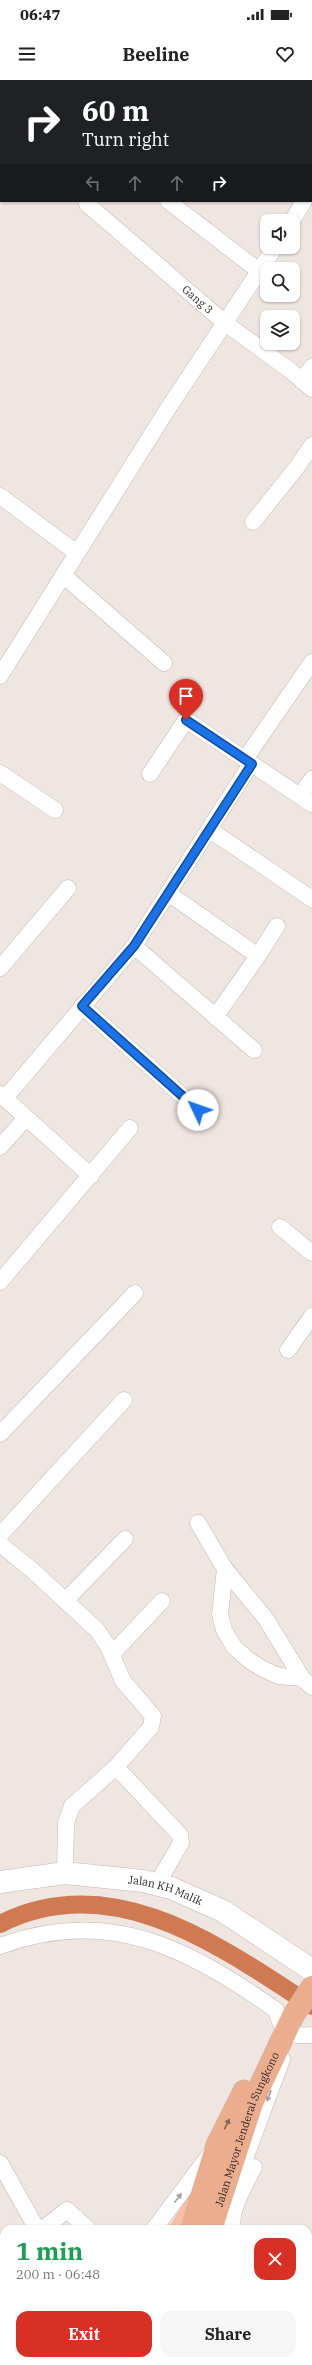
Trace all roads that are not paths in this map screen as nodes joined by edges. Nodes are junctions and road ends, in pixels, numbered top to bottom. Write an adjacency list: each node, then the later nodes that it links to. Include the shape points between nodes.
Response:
1 (169, 202): 6 (street)
2 (303, 202): 4 (street)
3 (87, 204): 7 (street, Gang 3)
4 (296, 214)
5 (270, 254): 6 (street)
6 (259, 271): 7 (street)
7 (225, 323): 9 (street, Gang 3); 13 (street)
8 (312, 367): 9 (street)
9 (307, 385)
10 (312, 445): 12 (street)
11 (0, 496): 13 (street)
12 (254, 522)
13 (77, 553): 14 (street)
14 (63, 575): 16 (street); 17 (street)
15 (312, 662): 18 (street)
16 (164, 663)
17 (0, 676)
18 (248, 761): 20 (street, via 186,720); 22 (street); 24 (street)
19 (0, 773): 23 (street)
20 (150, 774)
21 (312, 779): 22 (street)
22 (306, 800)
23 (55, 810)
24 (210, 830): 26 (street); 27 (street)
25 (68, 888): 31 (street)
26 (168, 893): 29 (street); 30 (street)
27 (312, 899)
28 (277, 926): 30 (street)
29 (134, 946): 32 (street); 33 (street)
30 (258, 956): 33 (street)
31 (0, 968)
32 (82, 1006): 35 (street); 36 (street)
33 (215, 1017): 34 (street)
34 (254, 1050)
35 (2, 1096): 37 (street)
36 (198, 1110)
37 (26, 1118): 39 (street); 40 (street)
38 (130, 1128): 40 (street)
39 (0, 1147)
40 (91, 1176): 43 (street)
41 (280, 1227): 42 (street)
42 (312, 1253)
43 (0, 1282)
44 (135, 1293): 48 (street)
45 (312, 1316): 46 (street)
46 (288, 1350)
47 (124, 1400): 50 (street)
48 (0, 1434)
49 (198, 1523): 53 (street)
50 (0, 1535)
51 (125, 1539): 54 (street)
52 (0, 1544): 54 (street)
53 (225, 1569): 57 (street, via 266,1619); 57 (street, via 220,1614 224,1630 234,1646 263,1669)
54 (66, 1600): 56 (street, via 97,1630)
55 (162, 1601): 56 (street)
56 (112, 1654): 58 (street, via 123,1681 153,1716 151,1727)
57 (307, 1683)
58 (116, 1767): 59 (street, via 79,1798 68,1814); 61 (street, via 180,1835 181,1843)
59 (65, 1873): 60 (street, Jalan KH Malik); 61 (street, Jalan KH Malik)
60 (0, 1882)
61 (157, 1884): 63 (street, Jalan KH Malik, via 193,1896 223,1911)
62 (0, 1946): 64 (street, via 65,1930 105,1930 147,1940 185,1954 247,1990 276,2010 280,2025)
63 (312, 1983): 64 (main road, Jalan Mayor Jenderal Sungkono)
64 (289, 2024): 65 (street, via 298,2036); 66 (main road, Jalan Mayor Jenderal Sungkono, one-way to 64, via 260,2060); 67 (street, one-way to 67, via 280,2066); 75 (main road, Jalan Mayor Jenderal Sungkono)
65 (312, 2035)
66 (217, 2145): 74 (street, one-way to 66); 76 (main road, Jalan Mayor Jenderal Sungkono)
67 (248, 2152): 77 (street); 78 (street, via 255,2165 238,2201)
68 (0, 2163): 70 (street)
69 (0, 2190): 71 (street, via 16,2198)
70 (36, 2225)
71 (42, 2225)
72 (48, 2225): 73 (street, via 67,2210)
73 (84, 2225)
74 (157, 2225)
75 (199, 2225)
76 (199, 2225)
77 (221, 2225)
78 (232, 2225)

